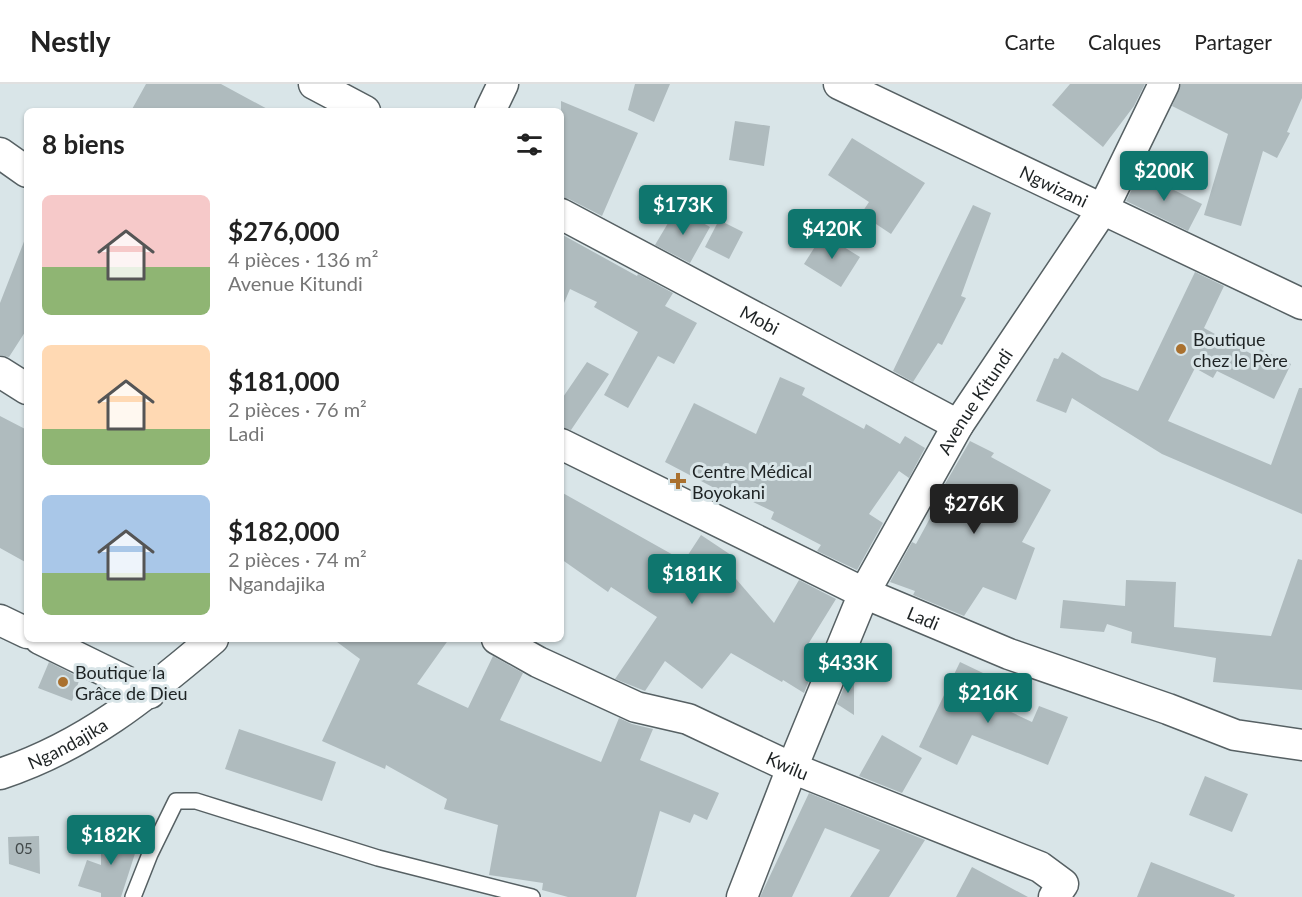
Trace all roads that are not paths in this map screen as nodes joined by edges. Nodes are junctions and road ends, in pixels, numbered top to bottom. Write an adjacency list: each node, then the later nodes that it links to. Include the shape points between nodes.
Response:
1 (314, 84): 5 (street)
2 (503, 84): 6 (street)
3 (839, 84): 9 (street, Ngwizani)
4 (1164, 84): 9 (street, Avenue Kitundi)
5 (360, 108)
6 (491, 108)
7 (0, 153): 8 (street)
8 (24, 170)
9 (1103, 209): 11 (street, Ngwizani); 14 (street, Avenue Kitundi)
10 (564, 216): 14 (street, Mobi)
11 (1302, 304)
12 (0, 372): 13 (street)
13 (24, 387)
14 (958, 425): 16 (street, Avenue Kitundi)
15 (564, 445): 16 (street, Ladi)
16 (864, 593): 23 (street, Ladi, via 1009,654 1235,735); 24 (street, Avenue Kitundi)
17 (0, 620): 18 (street)
18 (24, 632)
19 (45, 642): 22 (street)
20 (210, 642): 22 (street, Ngandajika)
21 (502, 642): 24 (street, Kwilu, via 636,707 688,719)
22 (150, 693): 25 (street, Ngandajika, via 88,735)
23 (1302, 746)
24 (792, 768): 28 (street, Avenue Kitundi); 29 (street, Kwilu, via 1040,867 1063,884)
25 (0, 774)
26 (133, 897): 27 (lane, via 176,801 196,801 378,858)
27 (532, 897)
28 (742, 897)
29 (1054, 897)

